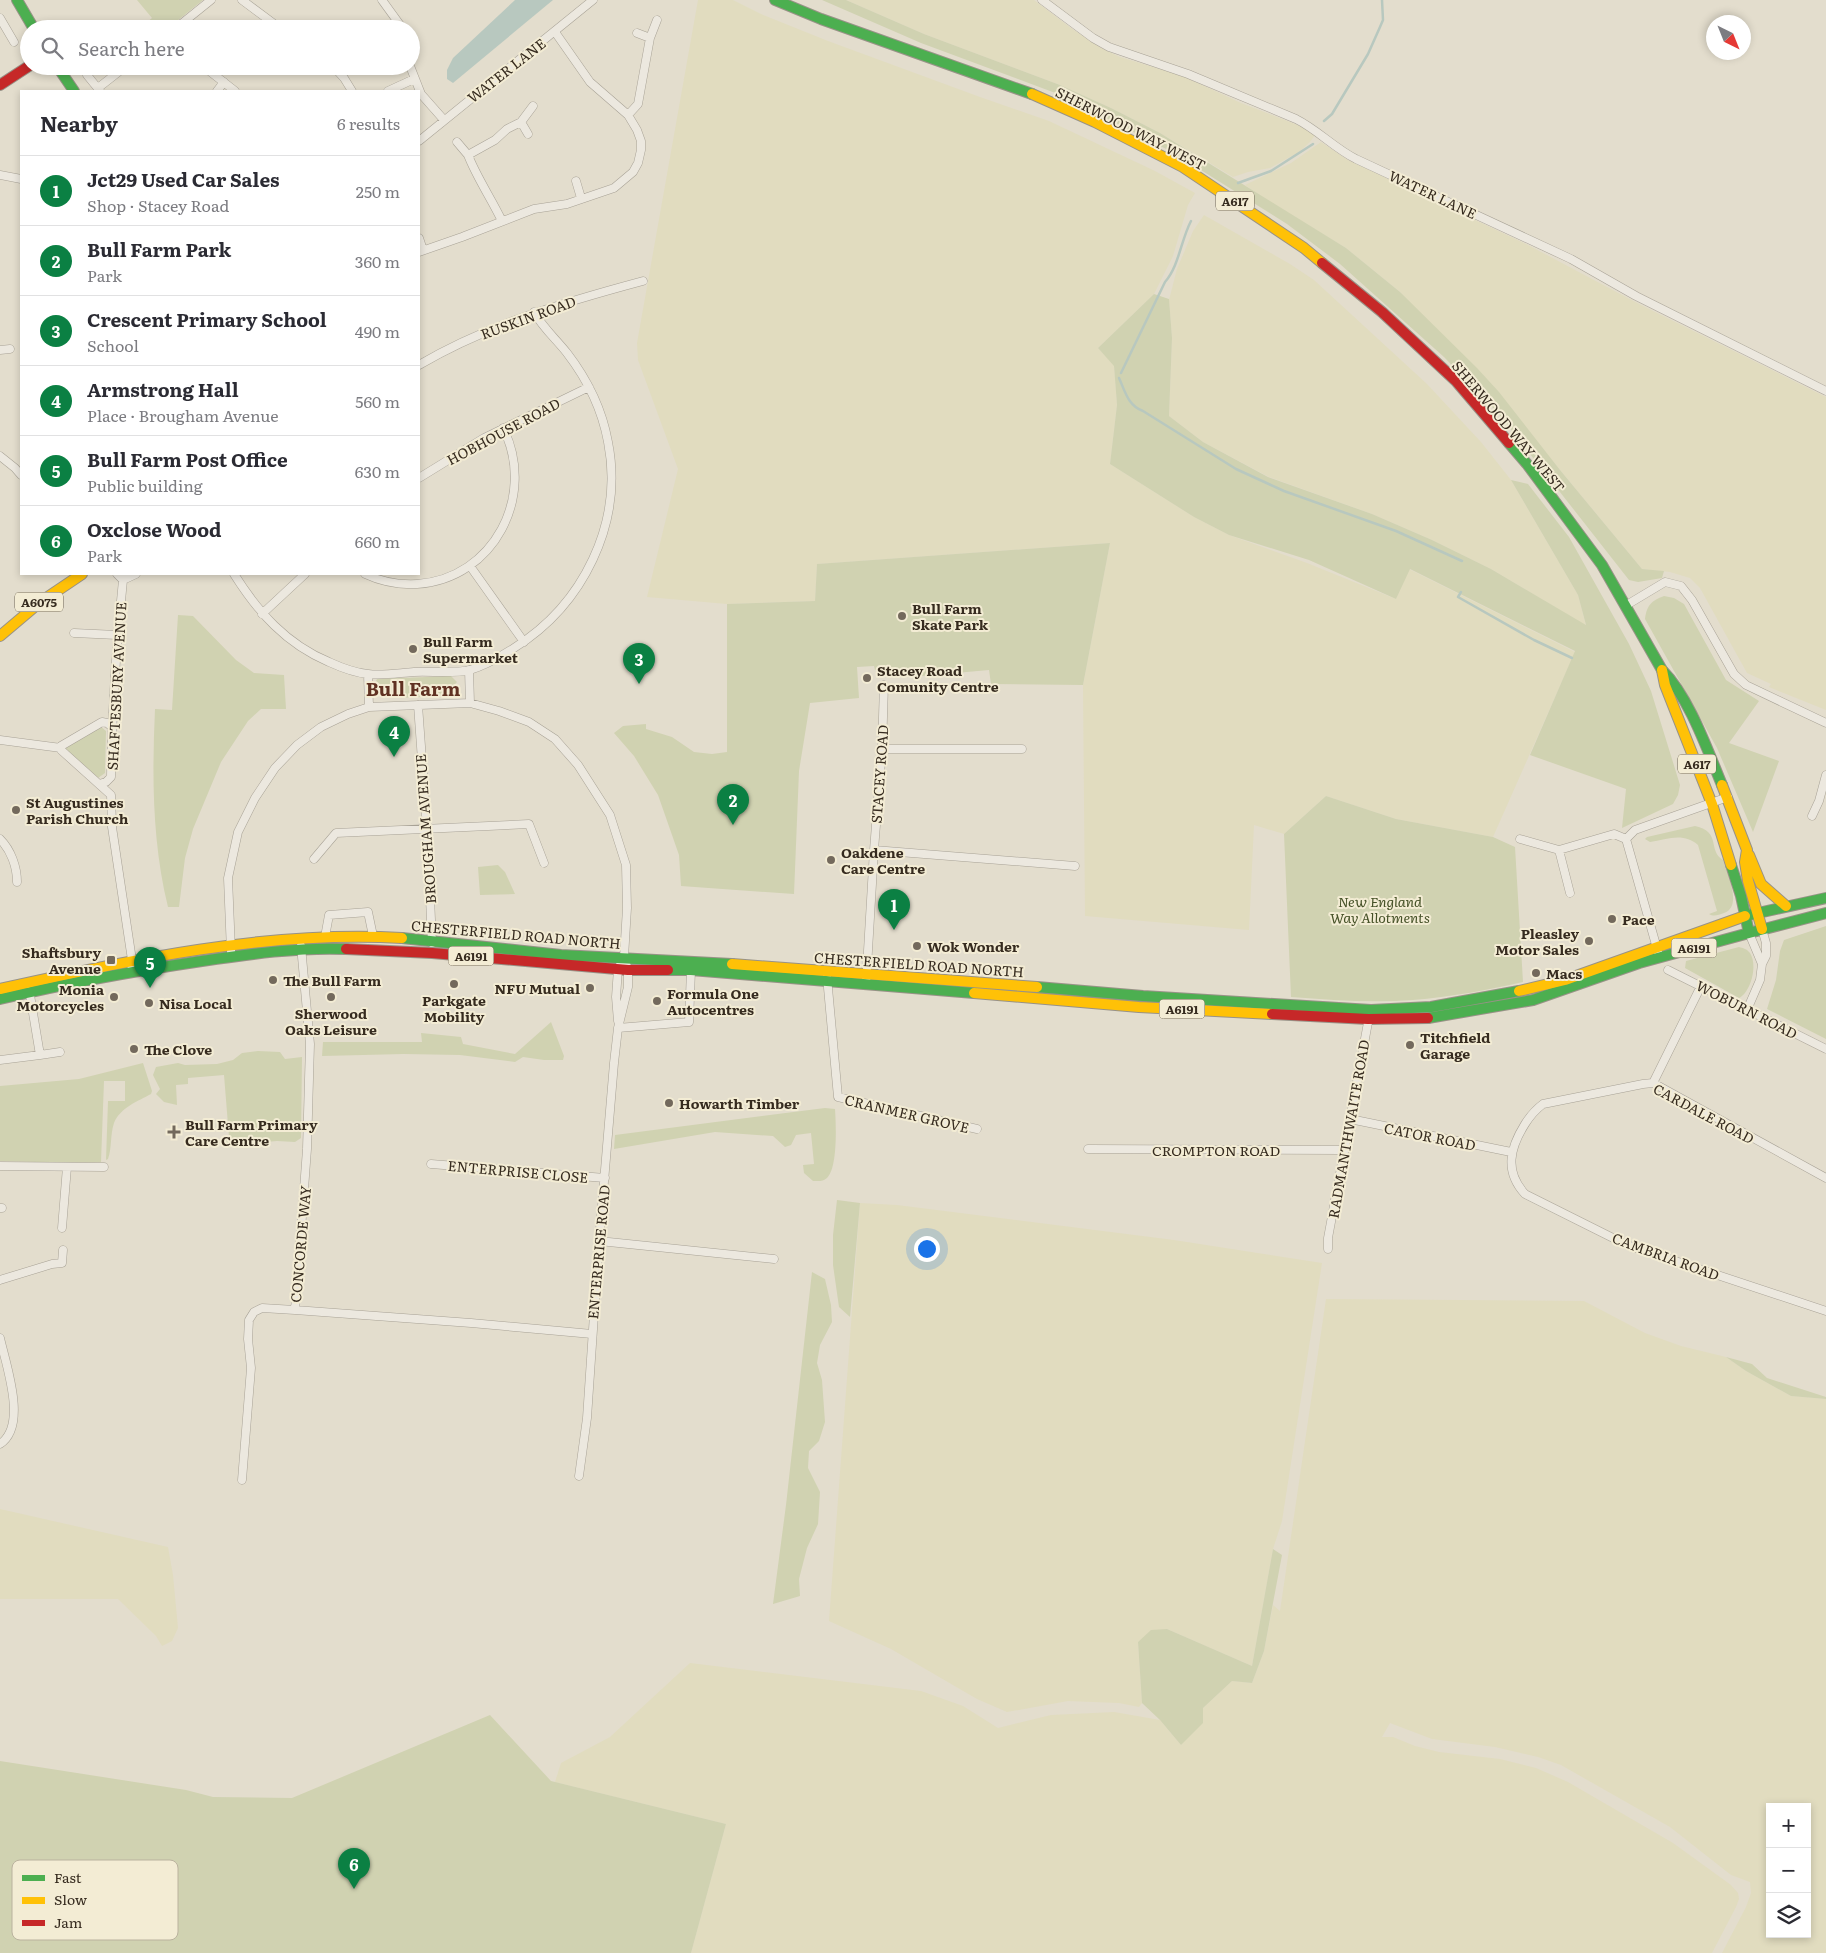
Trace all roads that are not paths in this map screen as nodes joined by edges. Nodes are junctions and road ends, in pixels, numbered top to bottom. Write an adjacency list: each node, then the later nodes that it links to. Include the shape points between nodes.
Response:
1 (17, 0): 9 (main road)
2 (212, 0): 10 (street)
3 (242, 0): 11 (street)
4 (382, 0): 12 (street)
5 (593, 0): 14 (street, WATER LANE)
6 (775, 0): 69 (main road, SHERWOOD WAY WEST / A617, via 1011,86 1095,122 1183,167 1304,248 1382,312 1456,380 1527,464 1602,566)
7 (1042, 0): 56 (street, WATER LANE, via 1109,47 1188,74 1296,119 1344,153 1571,259 1636,296)
8 (0, 18): 17 (street)
9 (29, 20)
10 (186, 20)
11 (269, 20)
12 (396, 20)
13 (657, 20): 16 (street)
14 (555, 32): 37 (street, via 590,82); 38 (street, WATER LANE)
15 (637, 33): 16 (street)
16 (650, 38): 37 (street, via 638,104)
17 (14, 42)
18 (20, 72): 27 (main road)
19 (63, 75): 28 (main road)
20 (87, 75): 29 (street)
21 (116, 75): 29 (street)
22 (215, 75): 26 (street)
23 (341, 75): 32 (street)
24 (413, 75): 25 (street)
25 (414, 79): 33 (street); 34 (street)
26 (224, 82): 30 (street); 31 (street)
27 (0, 84)
28 (73, 90)
29 (99, 90)
30 (218, 90)
31 (234, 90)
32 (351, 90)
33 (390, 90)
34 (419, 90)
35 (420, 92): 38 (street)
36 (533, 106): 39 (street)
37 (628, 115): 47 (street, via 638,130 641,142 638,163 633,172 614,188)
38 (444, 120): 41 (street, WATER LANE)
39 (521, 122): 40 (street); 43 (street)
40 (528, 134)
41 (420, 140)
42 (457, 142): 43 (street)
43 (468, 155): 48 (street)
44 (0, 175): 45 (street)
45 (20, 179)
46 (576, 181): 47 (street)
47 (581, 198): 48 (street, via 567,204 534,209)
48 (502, 221): 49 (street)
49 (421, 251)
50 (643, 281): 51 (street, RUSKIN ROAD)
51 (534, 312): 54 (street, RUSKIN ROAD, via 463,341); 55 (street)
52 (10, 349): 53 (street)
53 (0, 350)
54 (420, 364)
55 (589, 387): 57 (street, HOBHOUSE ROAD); 74 (street, via 608,442 610,502 604,528 587,572 573,596 545,626)
56 (1826, 390)
57 (503, 428): 62 (street, HOBHOUSE ROAD); 63 (street, via 514,456 511,507 505,525 492,544)
58 (0, 456): 60 (street)
59 (20, 461): 60 (street)
60 (15, 468): 61 (street)
61 (20, 474)
62 (420, 477)
63 (470, 566): 67 (street, via 442,580 400,585); 74 (street)
64 (76, 575): 73 (main road, A6075, via 32,607)
65 (235, 575): 70 (street)
66 (304, 575): 70 (street)
67 (367, 575)
68 (120, 577): 72 (street, SHAFTESBURY AVENUE)
69 (1625, 606): 76 (main road, SHERWOOD WAY WEST / A617); 82 (street, via 1665,582 1681,586 1734,674 1746,685)
70 (262, 614): 77 (street, via 296,644 328,662)
71 (74, 633): 72 (street)
72 (117, 635): 83 (street, SHAFTESBURY AVENUE)
73 (0, 636)
74 (524, 642): 75 (street)
75 (469, 670): 77 (street); 79 (street)
76 (1662, 670): 90 (main road, SHERWOOD WAY WEST / A617, via 1678,689); 92 (main road, SHERWOOD WAY WEST / A617)
77 (368, 674): 81 (street)
78 (884, 684): 86 (street, STACEY ROAD)
79 (470, 703): 80 (street); 121 (street, via 529,722 555,739 578,764 610,814 626,865)
80 (418, 705): 81 (street); 94 (street, BROUGHAM AVENUE)
81 (370, 707): 117 (street, via 321,728 297,745 274,768 254,798 238,832 228,878)
82 (1826, 723)
83 (112, 727): 85 (street, via 102,722); 89 (street, SHAFTESBURY AVENUE, via 111,777)
84 (0, 740): 85 (street)
85 (61, 748): 89 (street)
86 (882, 749): 87 (street); 98 (street, STACEY ROAD)
87 (1022, 749)
88 (1826, 775): 91 (street)
89 (99, 784): 122 (street, SHAFTESBURY AVENUE, via 111,795 112,827)
90 (1728, 797): 92 (street); 100 (main road, SHERWOOD WAY WEST / A617)
91 (1822, 802): 93 (street)
92 (1712, 804): 96 (street, via 1635,830); 110 (main road, SHERWOOD WAY WEST / A617)
93 (1812, 816)
94 (427, 829): 101 (street, via 336,833); 102 (street, via 529,824); 115 (street, BROUGHAM AVENUE)
95 (1520, 839): 99 (street)
96 (1626, 839): 99 (street, via 1614,834); 118 (street)
97 (0, 840): 104 (street, via 6,844 12,857)
98 (874, 850): 103 (street); 129 (street, STACEY ROAD)
99 (1559, 850): 105 (street)
100 (1747, 850): 107 (main road, A617, via 1761,884); 108 (main road, SHERWOOD WAY WEST / A617, via 1745,862)
101 (314, 859)
102 (544, 863)
103 (1075, 866)
104 (17, 882)
105 (1570, 893)
106 (1826, 898): 107 (main road, CHESTERFIELD ROAD NORTH)
107 (1786, 906): 108 (main road, CHESTERFIELD ROAD NORTH)
108 (1756, 913): 110 (main road, CHESTERFIELD ROAD NORTH); 111 (main road, SHERWOOD WAY WEST / A617)
109 (1826, 913): 111 (main road, CHESTERFIELD ROAD NORTH)
110 (1745, 916): 112 (main road, SHERWOOD WAY WEST / A617); 118 (main road, CHESTERFIELD ROAD NORTH / A6191)
111 (1762, 929): 112 (main road, CHESTERFIELD ROAD NORTH); 123 (street, via 1766,943)
112 (1749, 933): 118 (main road, CHESTERFIELD ROAD NORTH / A6191); 123 (street)
113 (373, 936): 114 (main road, CHESTERFIELD ROAD NORTH / A6191); 114 (street, via 368,912 329,915); 115 (main road, CHESTERFIELD ROAD NORTH / A6191)
114 (325, 937): 116 (main road, CHESTERFIELD ROAD NORTH / A6191)
115 (432, 941): 119 (street, BROUGHAM AVENUE); 121 (main road, CHESTERFIELD ROAD NORTH / A6191, via 517,951)
116 (301, 945): 117 (main road, CHESTERFIELD ROAD NORTH / A6191); 119 (main road, CHESTERFIELD ROAD NORTH / A6191); 120 (main road, CHESTERFIELD ROAD NORTH / A6191); 165 (street, CONCORDE WAY, via 310,1044 307,1149)
117 (230, 946): 120 (street); 122 (main road, CHESTERFIELD ROAD NORTH / A6191)
118 (1658, 952): 141 (main road, CHESTERFIELD ROAD NORTH / A6191, via 1533,1000 1431,1018)
119 (432, 953): 124 (main road, CHESTERFIELD ROAD NORTH / A6191)
120 (232, 957): 128 (main road, CHESTERFIELD ROAD NORTH / A6191)
121 (624, 957): 124 (street); 126 (main road, CHESTERFIELD ROAD NORTH / A6191)
122 (132, 960): 128 (street); 134 (main road, CHESTERFIELD ROAD NORTH / A6191)
123 (1762, 964): 139 (street, via 1760,980)
124 (623, 969): 125 (main road, CHESTERFIELD ROAD NORTH / A6191); 142 (street, ENTERPRISE ROAD, via 626,1002)
125 (691, 970): 130 (main road, CHESTERFIELD ROAD NORTH / A6191); 142 (street, via 689,1022)
126 (826, 970): 129 (main road, CHESTERFIELD ROAD NORTH / A6191); 130 (street)
127 (1668, 970): 133 (street, WOBURN ROAD)
128 (129, 972): 134 (main road, CHESTERFIELD ROAD NORTH / A6191)
129 (867, 973): 131 (street, STACEY ROAD); 132 (main road, CHESTERFIELD ROAD NORTH / A6191)
130 (827, 981): 131 (main road, CHESTERFIELD ROAD NORTH / A6191); 149 (street, CRANMER GROVE, via 838,1097)
131 (866, 984): 136 (main road, CHESTERFIELD ROAD NORTH / A6191)
132 (1032, 986): 136 (main road); 138 (main road, CHESTERFIELD ROAD NORTH / A6191)
133 (1701, 986): 139 (street, WOBURN ROAD); 147 (street)
134 (28, 987): 135 (main road, CHESTERFIELD ROAD NORTH / A6191); 137 (main road, CHESTERFIELD ROAD NORTH / A6191); 145 (street)
135 (0, 989)
136 (1031, 998): 140 (main road, CHESTERFIELD ROAD NORTH / A6191)
137 (0, 999)
138 (1219, 1000): 140 (main road); 141 (main road, CHESTERFIELD ROAD NORTH / A6191)
139 (1747, 1010): 143 (street, WOBURN ROAD)
140 (1218, 1011): 141 (main road, CHESTERFIELD ROAD NORTH / A6191)
141 (1370, 1014): 148 (street, RADMANTHWAITE ROAD)
142 (618, 1028): 157 (street, ENTERPRISE ROAD)
143 (1826, 1049)
144 (60, 1052): 145 (street)
145 (40, 1055): 146 (street)
146 (0, 1060)
147 (1653, 1083): 152 (street, CARDALE ROAD, via 1543,1104 1532,1113); 158 (street, CARDALE ROAD)
148 (1350, 1119): 151 (street, RADMANTHWAITE ROAD); 152 (street, CATOR ROAD)
149 (976, 1129)
150 (1088, 1149): 151 (street, CROMPTON ROAD)
151 (1344, 1150): 161 (street, RADMANTHWAITE ROAD)
152 (1511, 1152): 166 (street, CAMBRIA ROAD, via 1512,1166 1525,1194 1627,1245)
153 (431, 1164): 157 (street, ENTERPRISE CLOSE)
154 (0, 1166): 155 (street)
155 (67, 1167): 156 (street); 159 (street)
156 (104, 1167)
157 (604, 1178): 160 (street, ENTERPRISE ROAD)
158 (1826, 1178)
159 (62, 1228)
160 (599, 1241): 163 (street); 167 (street, ENTERPRISE ROAD)
161 (1328, 1249)
162 (63, 1250): 164 (street, via 62,1263)
163 (774, 1259)
164 (2, 1279)
165 (294, 1310): 167 (street, CONCORDE WAY); 171 (street, via 262,1308 249,1320 251,1368)
166 (1826, 1311)
167 (592, 1334): 170 (street, ENTERPRISE ROAD, via 587,1418)
168 (0, 1338): 169 (street, via 15,1416 12,1429)
169 (0, 1444)
170 (579, 1476)
171 (242, 1480)

